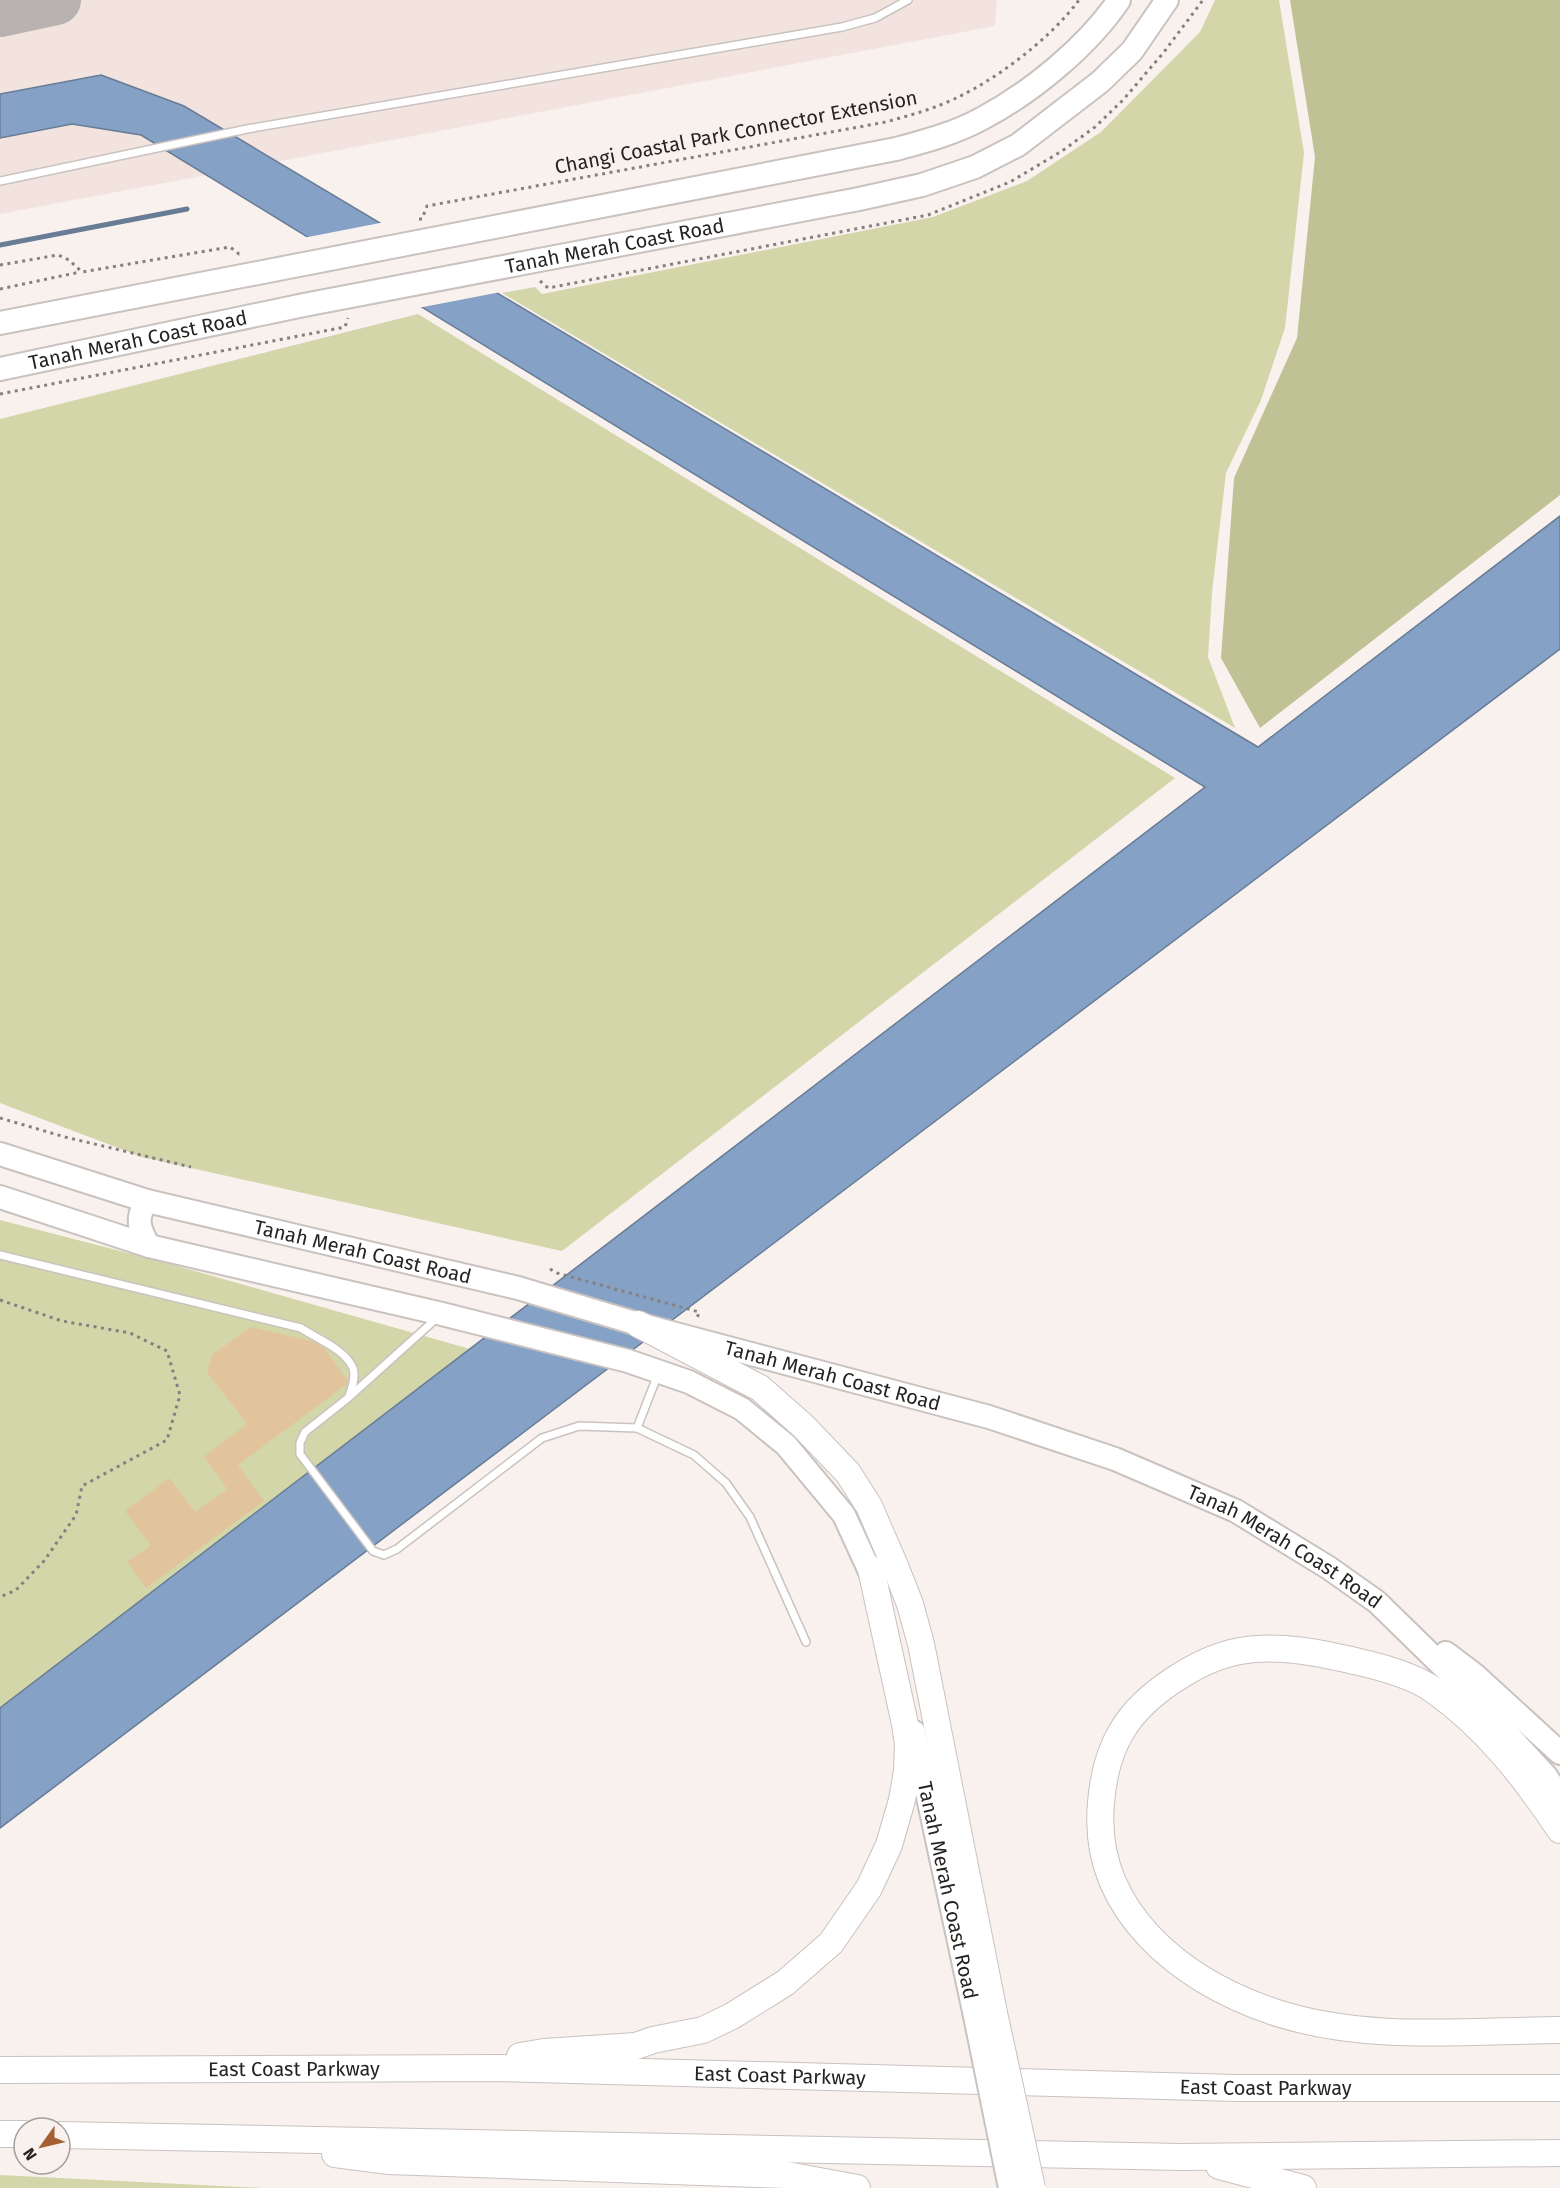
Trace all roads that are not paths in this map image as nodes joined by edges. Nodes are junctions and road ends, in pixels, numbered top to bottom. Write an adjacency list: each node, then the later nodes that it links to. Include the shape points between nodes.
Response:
1 (908, 0): 4 (lane, via 875,18 842,27 247,129)
2 (1119, 0): 5 (main road, via 1081,47 1025,91 984,118 943,136 896,149)
3 (1167, 0): 6 (main road, Tanah Merah Coast Road, via 1132,51 1100,82 1018,145 975,167 921,185)
4 (0, 181)
5 (0, 323)
6 (0, 369)
7 (0, 1154): 9 (main road, Tanah Merah Coast Road)
8 (0, 1197): 10 (main road, Tanah Merah Coast Road)
9 (147, 1201): 10 (main road, via 138,1220); 13 (main road, Tanah Merah Coast Road, via 518,1288)
10 (149, 1246): 12 (main road, Tanah Merah Coast Road)
11 (0, 1256): 15 (lane, via 301,1329 342,1354 353,1369)
12 (442, 1314): 14 (main road, Tanah Merah Coast Road); 15 (lane)
13 (638, 1324): 18 (main road, Tanah Merah Coast Road, via 989,1417 1115,1460 1236,1511); 23 (highway, via 760,1388 848,1473 869,1506 910,1604 921,1644)
14 (659, 1371): 16 (lane); 17 (main road, Tanah Merah Coast Road, via 742,1409 786,1445 844,1515)
15 (348, 1398): 16 (lane, via 305,1432 300,1454 373,1551 384,1555 542,1438 579,1426)
16 (637, 1428): 19 (lane, via 694,1455 726,1483 750,1517)
17 (871, 1569): 23 (main road, Tanah Merah Coast Road, via 895,1643); 25 (highway, via 905,1724 907,1771 889,1845 869,1888 831,1943 785,1983 703,2030 636,2046 520,2056)
18 (1377, 1602): 20 (main road, via 1475,1675); 21 (main road, Tanah Merah Coast Road, via 1464,1688 1546,1776)
19 (806, 1642)
20 (1560, 1753)
21 (1560, 1797)
22 (1560, 1830): 24 (highway, via 1508,1758 1469,1717 1428,1687 1380,1667 1329,1654 1282,1649 1239,1651 1195,1667 1156,1691 1123,1729 1103,1774 1099,1822 1108,1870 1125,1906 1148,1938 1186,1970 1232,1995 1328,2026 1414,2033)
23 (984, 2015): 33 (main road, Tanah Merah Coast Road, bridge); 34 (highway, bridge)
24 (1560, 2030)
25 (499, 2068): 26 (highway, East Coast Parkway); 27 (highway, East Coast Parkway, via 1237,2088)
26 (0, 2070)
27 (1560, 2088)
28 (72, 2135): 29 (highway)
29 (208, 2138): 31 (highway); 32 (highway, via 389,2161 787,2175)
30 (1560, 2153): 31 (highway)
31 (1182, 2157): 35 (highway)
32 (857, 2188)
33 (1010, 2188)
34 (1032, 2188)
35 (1303, 2188)

